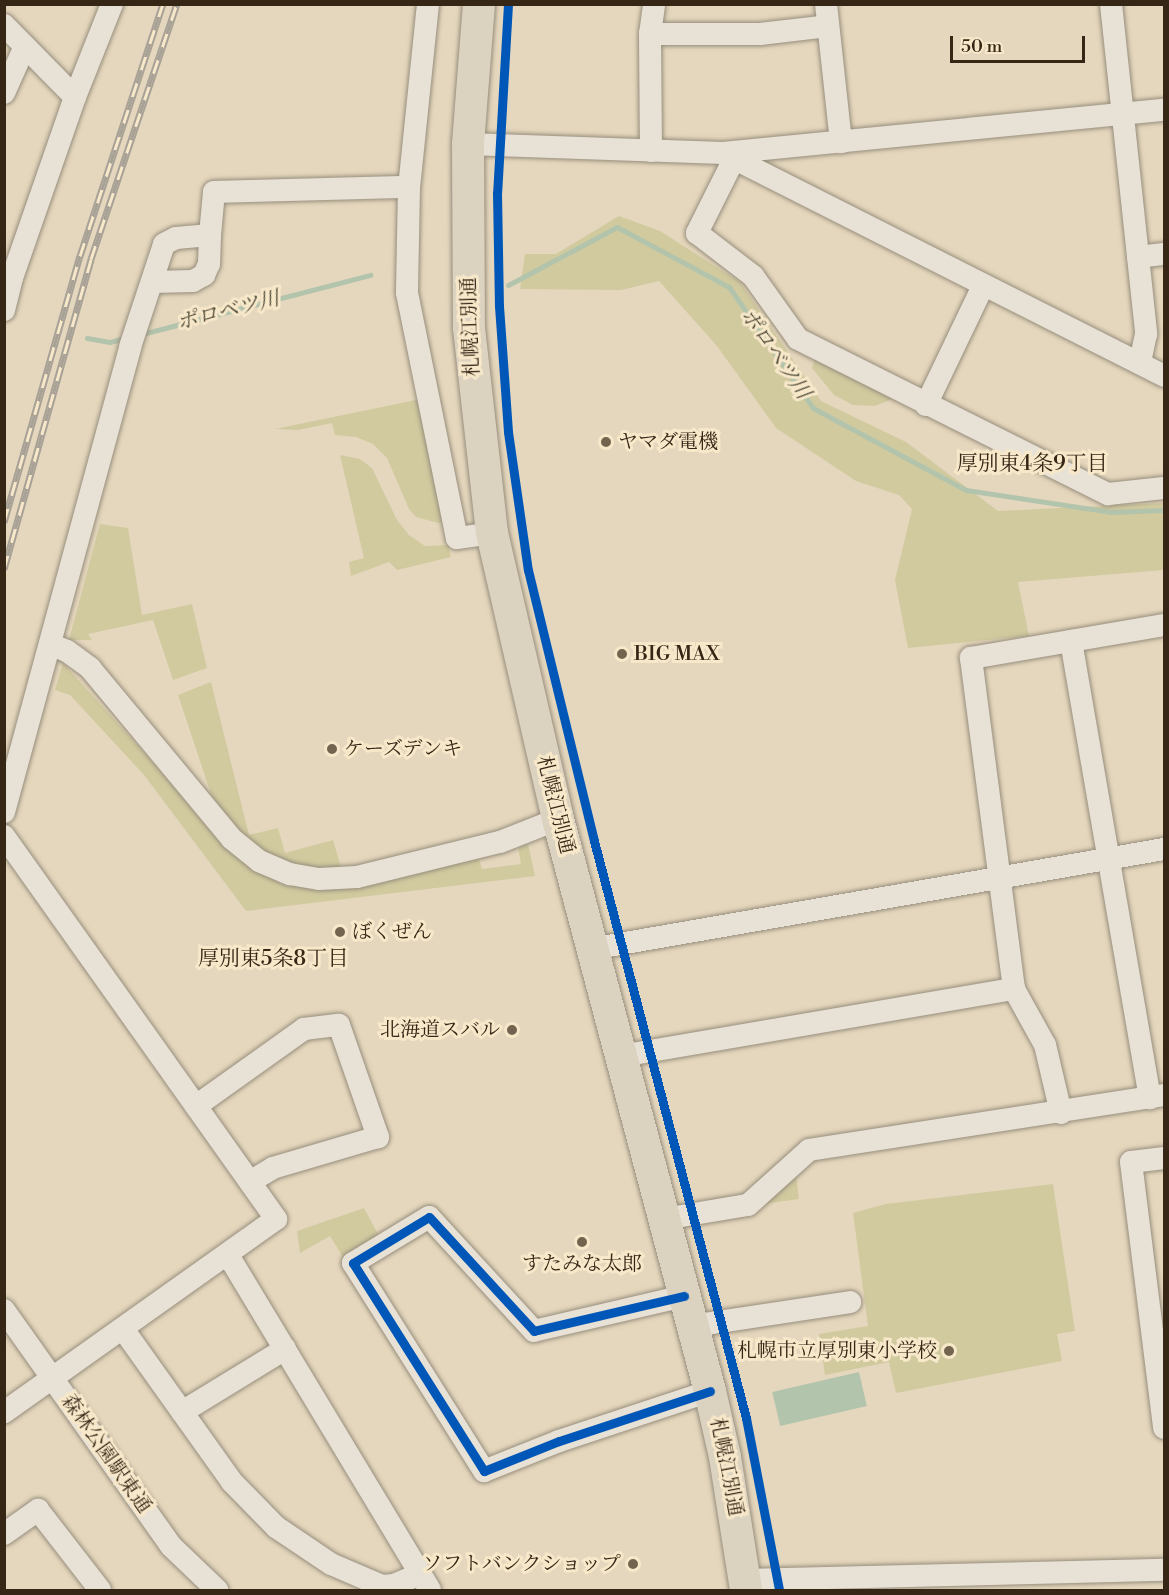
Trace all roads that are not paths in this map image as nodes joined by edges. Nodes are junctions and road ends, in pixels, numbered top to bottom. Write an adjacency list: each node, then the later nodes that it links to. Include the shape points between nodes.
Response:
1 (112, 4): 11 (street)
2 (428, 4): 18 (street)
3 (479, 4): 15 (highway, 札幌江別通)
4 (654, 4): 8 (street)
5 (1111, 4): 13 (street)
6 (827, 15): 8 (street, via 760,34); 14 (street)
7 (4, 25): 9 (street)
8 (650, 34): 16 (street)
9 (25, 46): 10 (street); 11 (street)
10 (4, 93)
11 (75, 98): 22 (street)
12 (1164, 110): 13 (street)
13 (1123, 114): 14 (street); 21 (street)
14 (841, 142): 17 (street)
15 (468, 144): 16 (street); 30 (highway, 札幌江別通, via 469,328)
16 (651, 151): 17 (street)
17 (728, 156): 24 (street); 28 (street, via 696,233 753,276 798,339)
18 (409, 187): 19 (street, via 214,192); 30 (street, via 407,293 457,538)
19 (210, 235): 23 (street, via 176,238 164,244); 23 (street, via 209,264 204,275 193,280)
20 (1164, 254): 21 (street)
21 (1138, 257): 26 (street, via 1146,334)
22 (8, 279): 25 (street)
23 (153, 282): 33 (street, via 130,347)
24 (983, 286): 26 (street); 28 (street)
25 (4, 310)
26 (1140, 363): 27 (street)
27 (1164, 376)
28 (926, 405): 29 (street, via 1108,494)
29 (1164, 488)
30 (492, 533): 35 (highway, 札幌江別通)
31 (1164, 625): 32 (street)
32 (1071, 641): 38 (street); 39 (street, via 971,658)
33 (52, 645): 34 (street); 35 (street, via 90,668 232,839 259,861 290,874 319,879 357,877 500,842)
34 (4, 812)
35 (558, 819): 40 (highway, 札幌江別通)
36 (4, 836): 44 (street)
37 (1164, 849): 38 (street)
38 (1108, 858): 39 (street); 43 (street)
39 (1001, 877): 40 (street); 41 (street)
40 (591, 949): 42 (highway, 札幌江別通)
41 (1014, 989): 42 (street); 45 (street, via 1045,1045)
42 (621, 1056): 48 (highway, 札幌江別通)
43 (1157, 1097): 45 (street)
44 (196, 1106): 47 (street); 47 (street, via 304,1029 339,1025 378,1137 273,1168)
45 (1061, 1113): 48 (street, via 809,1150 748,1205)
46 (1164, 1158): 59 (street, via 1131,1162)
47 (250, 1182): 49 (street, via 276,1220)
48 (664, 1220): 52 (highway, 札幌江別通)
49 (228, 1254): 53 (street); 54 (street)
50 (850, 1302): 52 (street)
51 (4, 1310): 55 (street, 森林公園駅東通)
52 (688, 1311): 56 (highway, 札幌江別通); 56 (street, via 534,1331 429,1217 353,1263 484,1472 559,1441)
53 (123, 1329): 55 (street); 58 (street)
54 (285, 1349): 58 (street); 62 (street)
55 (53, 1378): 57 (street); 65 (street, 森林公園駅東通, via 171,1546)
56 (710, 1391): 63 (highway, 札幌江別通)
57 (4, 1412)
58 (182, 1412): 62 (street, via 245,1497 297,1543 331,1564 382,1586)
59 (1164, 1428)
60 (4, 1534): 64 (street, via 38,1510)
61 (1164, 1570): 63 (street)
62 (425, 1582)
63 (746, 1585)
64 (100, 1590)
65 (217, 1590)

